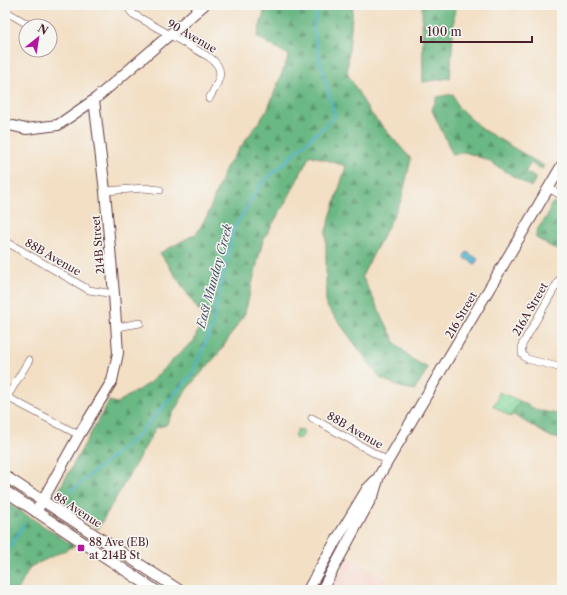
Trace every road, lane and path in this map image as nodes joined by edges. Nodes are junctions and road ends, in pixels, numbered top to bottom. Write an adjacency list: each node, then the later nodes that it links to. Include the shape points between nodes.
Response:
1 (8, 5): 4 (street)
2 (126, 5): 6 (street, 90 Avenue, via 132,14)
3 (204, 5): 6 (main road)
4 (5, 10): 5 (street)
5 (18, 18)
6 (170, 35): 7 (street, 90 Avenue, via 209,58 219,67 219,81); 8 (main road)
7 (209, 98)
8 (94, 100): 9 (main road, via 58,124 26,129); 13 (main road, 214B Street)
9 (5, 124)
10 (562, 165): 11 (main road, 216 Street)
11 (549, 188): 14 (street); 25 (main road, 216 Street)
12 (160, 190): 13 (street, via 144,188)
13 (105, 191): 17 (main road, 214B Street)
14 (562, 196)
15 (5, 241): 17 (street, 88B Avenue, via 89,290)
16 (562, 275): 21 (street, 216A Street, via 522,345 522,354 527,360)
17 (114, 294): 19 (main road, 214B Street)
18 (140, 323): 19 (street)
19 (117, 327): 24 (main road, 214B Street, via 118,353 112,381)
20 (29, 360): 22 (street)
21 (562, 368)
22 (6, 396): 24 (street)
23 (312, 418): 25 (street, 88B Avenue)
24 (79, 435): 29 (main road, 214B Street)
25 (388, 461): 27 (main road, 216 Street)
26 (5, 476): 29 (main road, 88 Avenue)
27 (379, 476): 33 (main road, 216 Street, via 367,489); 34 (main road, 216 Street, via 374,493)
28 (5, 492): 30 (main road)
29 (43, 501): 30 (main road, 214B Street); 32 (main road, 88 Avenue)
30 (36, 512): 31 (main road)
31 (155, 590)
32 (179, 590)
33 (308, 590)
34 (322, 590)

